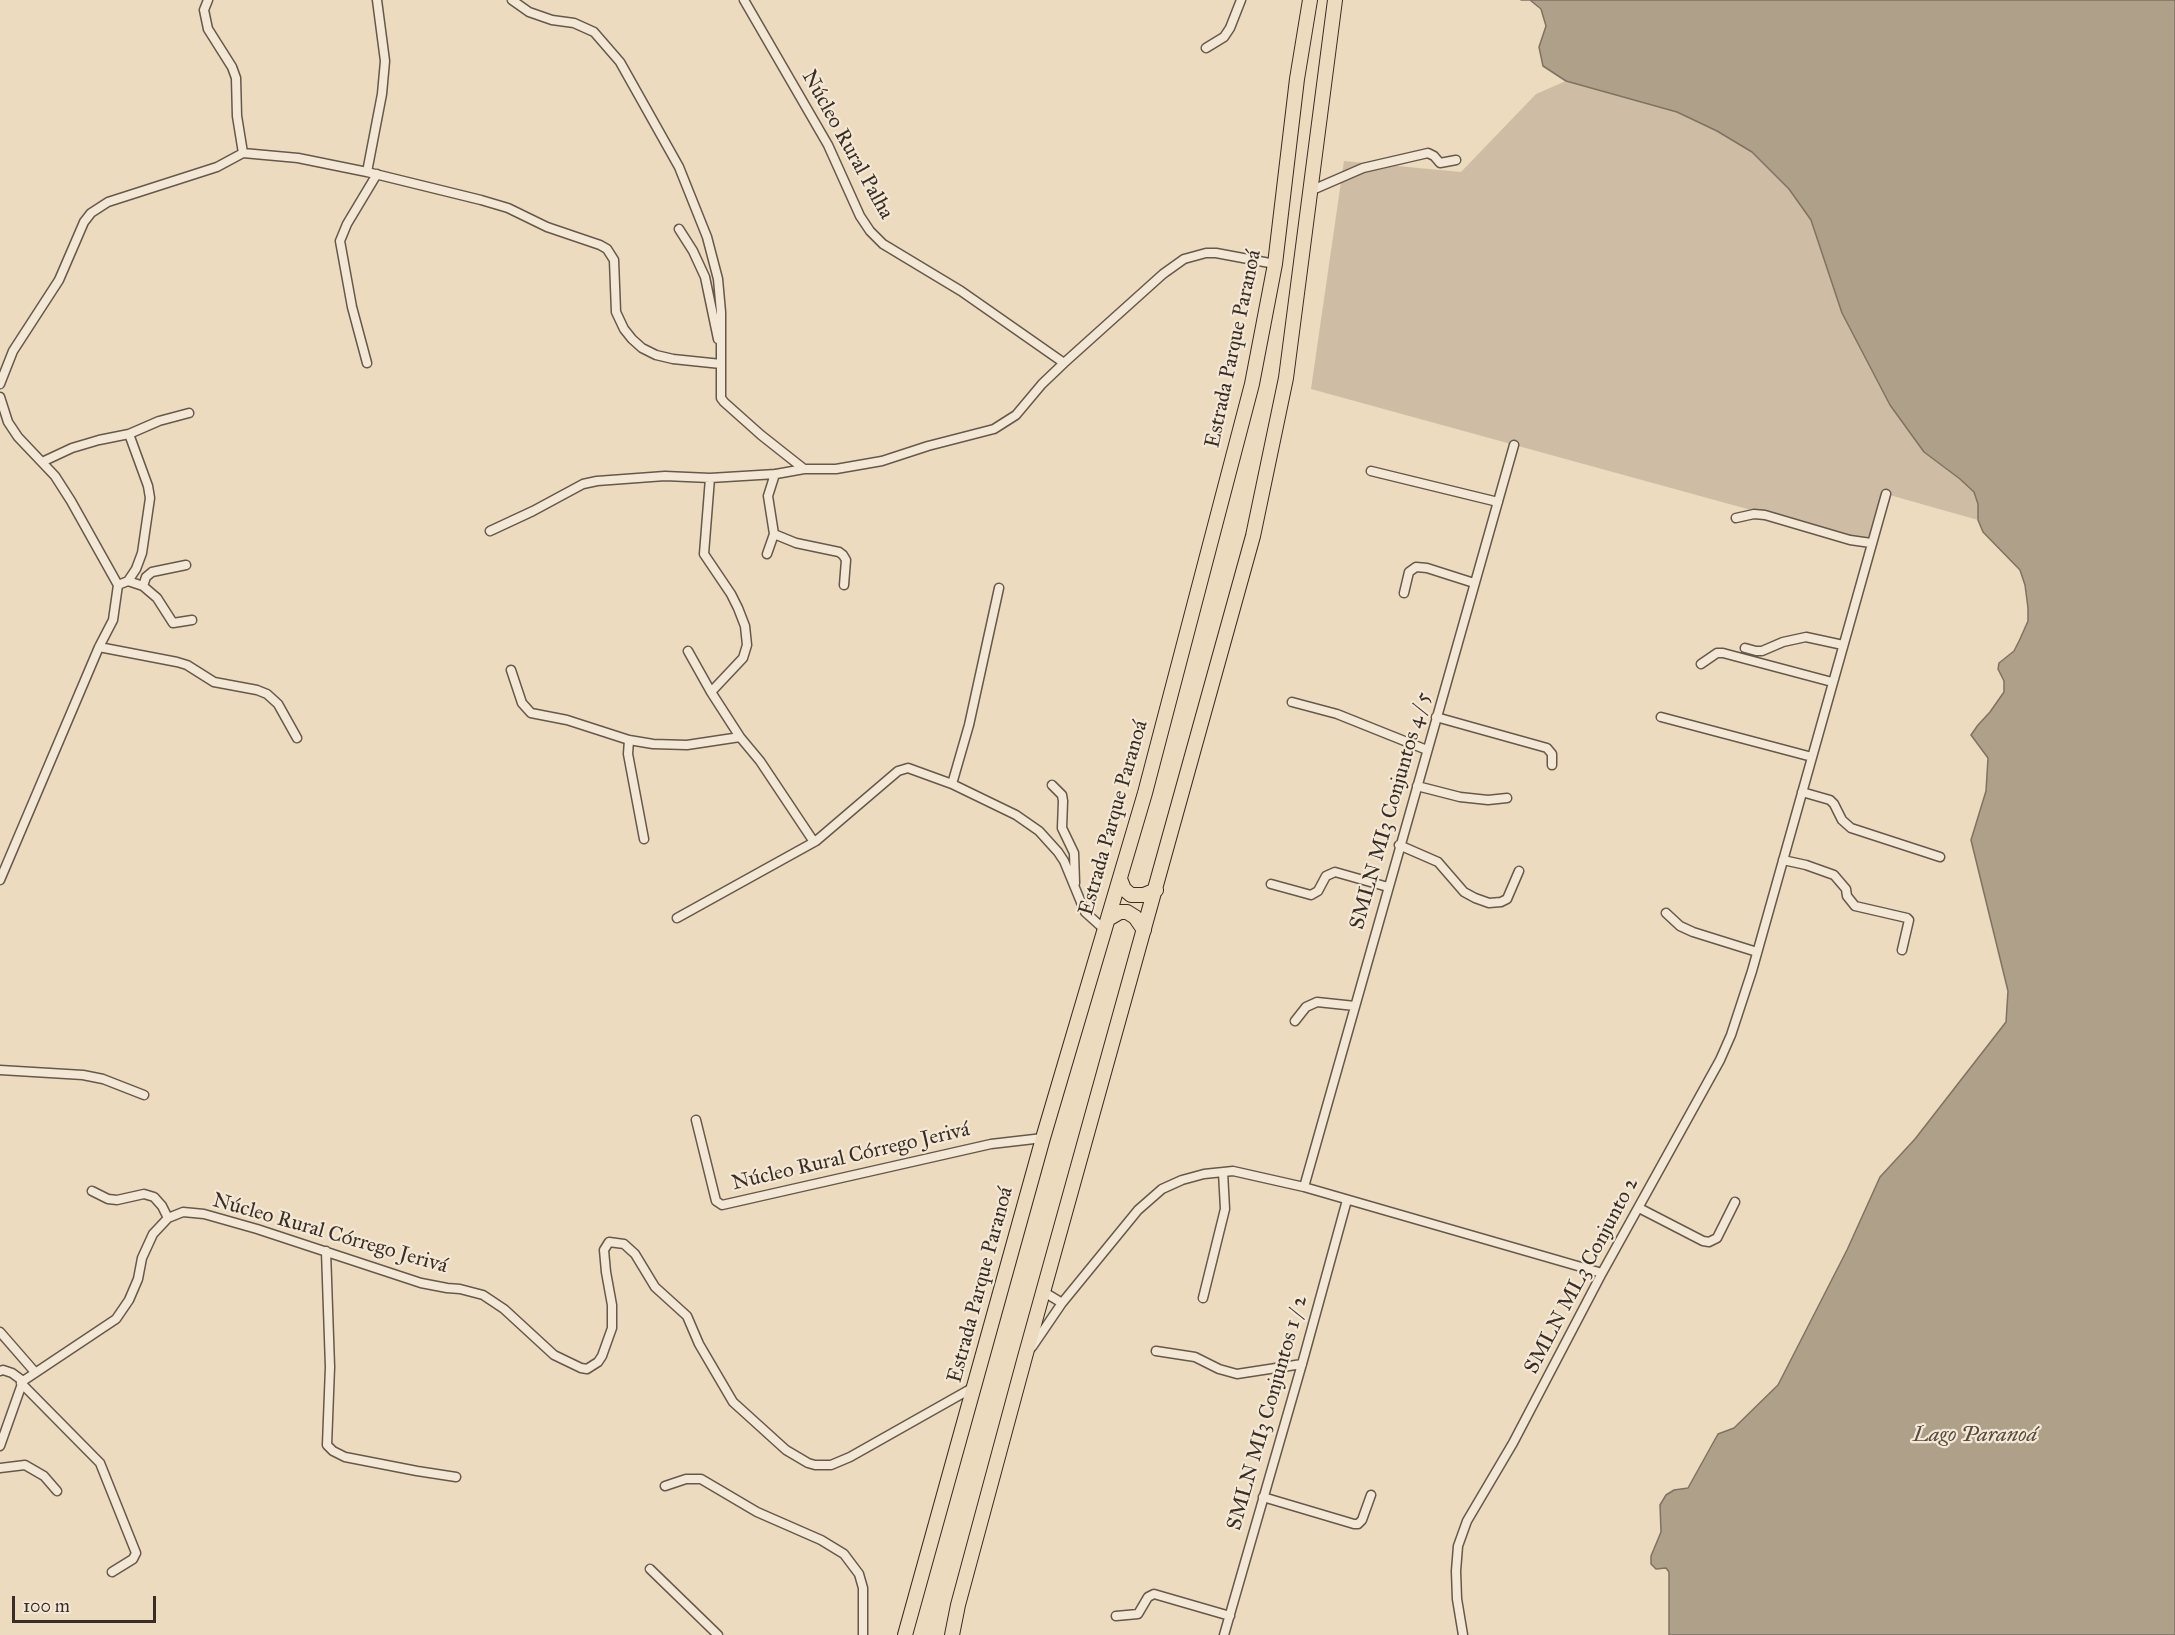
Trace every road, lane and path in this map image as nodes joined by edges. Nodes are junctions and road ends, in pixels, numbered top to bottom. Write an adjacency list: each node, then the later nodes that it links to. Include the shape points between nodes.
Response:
1 (208, 0): 11 (street, via 204,10 208,29 236,78)
2 (377, 0): 13 (street, via 385,62)
3 (512, 0): 17 (street, via 529,12 594,32 620,62 680,167 694,201 718,279)
4 (744, 0): 19 (street, Núcleo Rural Palha, via 828,145 870,231 883,244 961,291)
5 (1241, 0): 8 (street, via 1224,37)
6 (1310, 0): 9 (main road, Estrada Parque Paranoá)
7 (1335, 0): 10 (main road)
8 (1206, 48)
9 (1297, 79): 10 (main road, via 1312,72); 16 (main road, Estrada Parque Paranoá)
10 (1322, 88): 14 (main road)
11 (243, 153): 13 (street, via 298,158); 21 (street, via 217,167 108,202 91,213 59,280 12,351)
12 (1456, 160): 14 (street, via 1440,163 1428,153 1363,168)
13 (372, 173): 18 (street, via 340,241); 20 (street, via 508,208 547,227 600,245 614,260 616,312 632,339 656,355)
14 (1310, 191): 80 (main road, via 1268,472)
15 (679, 230): 17 (street, via 705,277)
16 (1275, 264): 19 (street, via 1216,253 1184,259 1163,273); 75 (main road, Estrada Parque Paranoá, via 1252,384)
17 (720, 345): 20 (street)
18 (366, 363)
19 (1064, 363): 27 (street, via 1016,415 994,429 882,461 836,469)
20 (721, 364): 27 (street, via 724,402)
21 (0, 384)
22 (0, 397): 26 (street, via 8,422)
23 (189, 413): 24 (street)
24 (129, 434): 26 (street, via 72,448); 39 (street, via 150,498 141,553)
25 (1514, 445): 32 (street, SMLN MI3 Conjuntos 4 / 5)
26 (42, 462): 41 (street, via 71,501)
27 (804, 469): 29 (street)
28 (1371, 471): 32 (street)
29 (775, 474): 30 (street); 35 (street, via 768,496)
30 (710, 478): 34 (street, via 665,476 583,484); 54 (street, via 705,554 738,608 747,645 743,658)
31 (1886, 494): 36 (street, SMLN ML3 Conjunto 2)
32 (1498, 502): 40 (street, SMLN MI3 Conjuntos 4 / 5)
33 (1736, 518): 36 (street, via 1765,515)
34 (490, 531)
35 (774, 534): 37 (street); 42 (street, via 802,546 839,552 846,560)
36 (1871, 543): 47 (street, SMLN ML3 Conjunto 2)
37 (767, 555)
38 (186, 565): 43 (street, via 152,572)
39 (128, 581): 41 (street); 43 (street)
40 (1474, 583): 45 (street, via 1416,567 1409,572); 56 (street, SMLN MI3 Conjuntos 4 / 5)
41 (118, 585): 48 (street, via 113,620)
42 (844, 585)
43 (143, 586): 46 (street, via 157,598 173,623)
44 (999, 588): 64 (street)
45 (1404, 593)
46 (192, 620)
47 (1843, 645): 49 (street, via 1806,637 1762,651); 53 (street, SMLN ML3 Conjunto 2)
48 (99, 647): 59 (street, via 177,662 214,682 267,694 278,704); 76 (street)
49 (1745, 648)
50 (688, 651): 54 (street)
51 (1701, 664): 53 (street, via 1717,653 1724,653)
52 (511, 670): 60 (street, via 522,703 531,713)
53 (1832, 682): 62 (street, SMLN ML3 Conjunto 2)
54 (711, 692): 58 (street)
55 (1292, 702): 61 (street, via 1337,714)
56 (1436, 717): 61 (street, SMLN MI3 Conjuntos 4 / 5); 63 (street, via 1547,748 1552,754)
57 (1661, 717): 62 (street)
58 (740, 737): 60 (street, via 687,745); 70 (street)
59 (297, 738)
60 (629, 740): 69 (street, via 627,754)
61 (1427, 750): 66 (street, SMLN MI3 Conjuntos 4 / 5)
62 (1812, 757): 67 (street, SMLN ML3 Conjunto 2)
63 (1552, 765)
64 (952, 784): 70 (street, via 901,769); 79 (street, via 1016,815 1038,831 1058,852)
65 (1052, 785): 79 (street, via 1064,801 1062,828 1074,853)
66 (1417, 786): 68 (street, via 1460,797); 71 (street, SMLN MI3 Conjuntos 4 / 5)
67 (1802, 792): 72 (street, via 1830,800 1851,828); 73 (street, SMLN ML3 Conjunto 2)
68 (1508, 798)
69 (644, 839)
70 (816, 841): 82 (street)
71 (1399, 845): 74 (street, via 1438,862 1464,892 1481,901 1497,903 1508,899); 78 (street, SMLN MI3 Conjuntos 4 / 5)
72 (1940, 857)
73 (1783, 860): 85 (street, via 1834,875 1855,906 1907,918); 86 (street, SMLN ML3 Conjunto 2)
74 (1518, 871)
75 (1120, 879): 80 (main road, via 1131,895); 83 (main road, Estrada Parque Paranoá)
76 (0, 880)
77 (1271, 885): 78 (street, via 1311,895 1318,891 1326,876 1335,872)
78 (1388, 887): 87 (street, SMLN MI3 Conjuntos 4 / 5)
79 (1076, 890): 83 (street, via 1085,912)
80 (1156, 890): 84 (main road)
81 (1666, 913): 86 (street, via 1693,932)
82 (677, 918)
83 (1106, 924): 84 (main road, via 1120,912 1127,912); 92 (main road, Estrada Parque Paranoá)
84 (1144, 930): 102 (main road)
85 (1902, 950)
86 (1757, 952): 98 (street, SMLN ML3 Conjunto 2, via 1731,1035)
87 (1355, 1006): 88 (street, via 1317,1002 1306,1007); 94 (street, SMLN MI3 Conjuntos 4 / 5)
88 (1294, 1021)
89 (0, 1070): 90 (street, via 82,1075)
90 (144, 1095)
91 (696, 1120): 92 (street, Núcleo Rural Córrego Jerivá, via 716,1201 722,1205 991,1144)
92 (1043, 1138): 112 (main road, Estrada Parque Paranoá)
93 (1223, 1172): 94 (street); 103 (street, via 1225,1209); 104 (street, via 1182,1180 1162,1189 1138,1210)
94 (1304, 1187): 96 (street)
95 (92, 1191): 99 (street, via 117,1200 144,1194 154,1197)
96 (1347, 1200): 101 (street); 108 (street, SMLN MI3 Conjuntos 1 / 2)
97 (1735, 1202): 98 (street, via 1717,1238 1708,1242)
98 (1640, 1208): 101 (street, SMLN ML3 Conjunto 2)
99 (168, 1218): 100 (street, Núcleo Rural Córrego Jerivá, via 183,1212 204,1214); 110 (street, via 153,1234 129,1300 116,1319)
100 (326, 1251): 112 (street, Núcleo Rural Córrego Jerivá, via 421,1283 483,1295 554,1354 587,1369 602,1356 612,1328 604,1250 609,1242 624,1244 635,1254 655,1287 687,1316 733,1402 786,1450 815,1465 831,1465 850,1457); 115 (street, via 330,1367 327,1445 345,1457)
101 (1602, 1273): 129 (street, SMLN ML3 Conjunto 2, via 1467,1521 1458,1546 1456,1571)
102 (1044, 1292): 104 (street); 107 (main road)
103 (1203, 1298)
104 (1062, 1303): 107 (street)
105 (0, 1332): 110 (street)
106 (1156, 1350): 108 (street, via 1195,1357 1237,1374)
107 (1024, 1358): 127 (main road)
108 (1302, 1365): 119 (street, SMLN MI3 Conjuntos 1 / 2)
109 (0, 1371): 111 (street, via 12,1373)
110 (34, 1371): 111 (street)
111 (22, 1382): 113 (street); 121 (street, via 100,1463 136,1553)
112 (975, 1387): 126 (main road, Estrada Parque Paranoá)
113 (0, 1446)
114 (0, 1468): 117 (street, via 25,1465 44,1476)
115 (456, 1477)
116 (665, 1486): 125 (street, via 701,1479 757,1512 844,1554 859,1574 863,1588)
117 (57, 1491)
118 (1371, 1495): 119 (street, via 1358,1524)
119 (1263, 1497): 123 (street, SMLN MI3 Conjuntos 1 / 2)
120 (650, 1569): 124 (street)
121 (112, 1572)
122 (1116, 1616): 123 (street, via 1138,1614 1154,1594)
123 (1230, 1616): 128 (street, SMLN MI3 Conjuntos 1 / 2)
124 (718, 1635)
125 (863, 1635)
126 (905, 1635)
127 (952, 1635)
128 (1224, 1635)
129 (1463, 1635)

